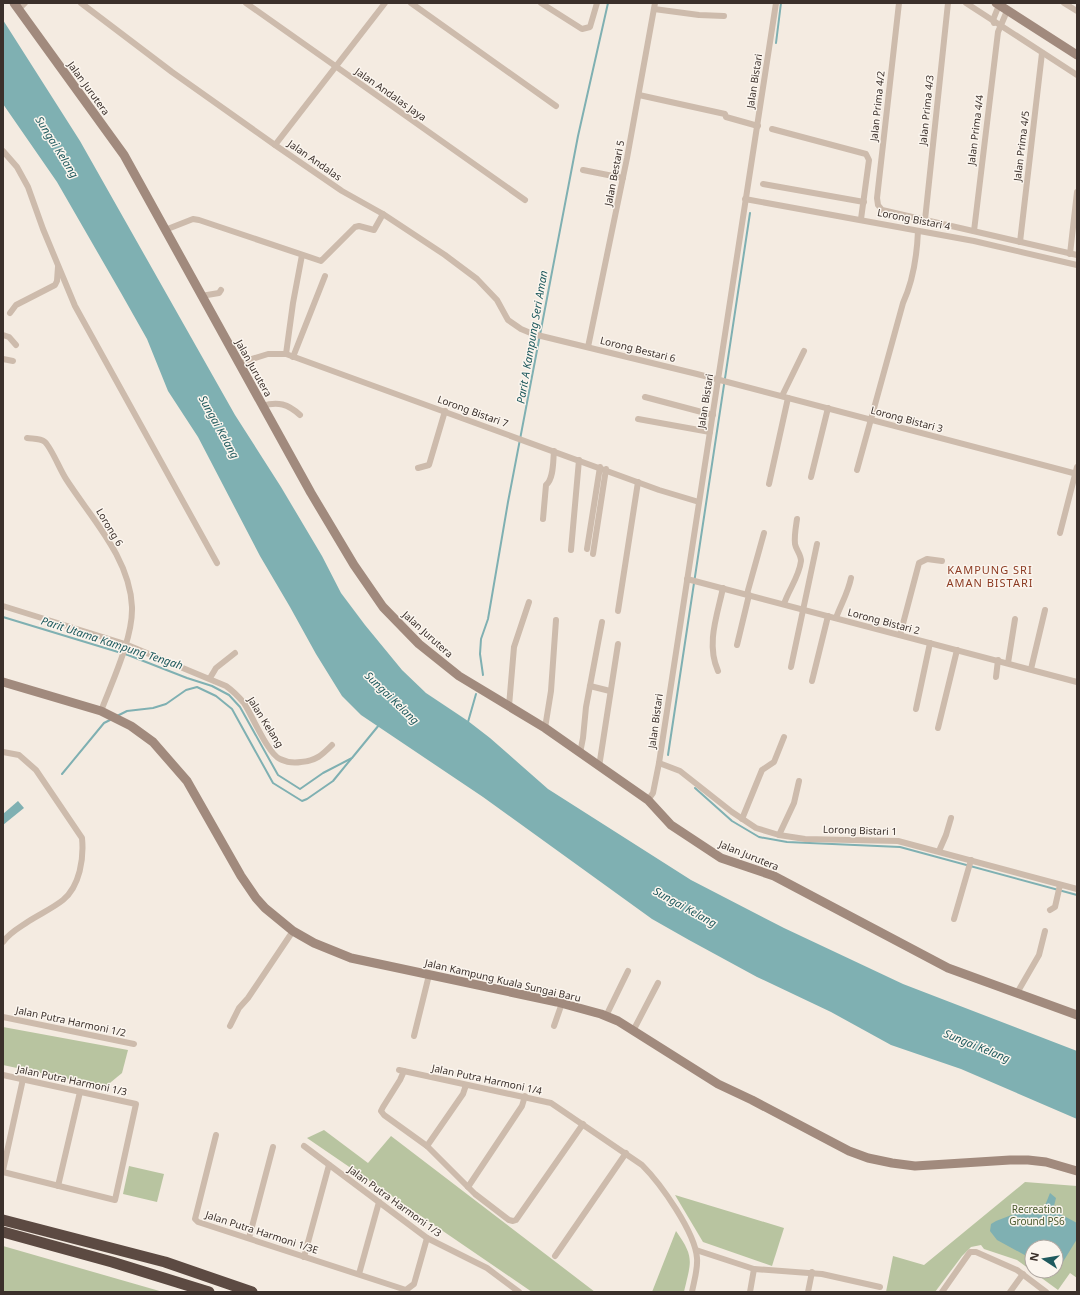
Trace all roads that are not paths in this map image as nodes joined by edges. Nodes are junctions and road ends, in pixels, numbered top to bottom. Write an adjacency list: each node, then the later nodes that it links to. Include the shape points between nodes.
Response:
1 (81, 3): 29 (street, Jalan Andalas, via 166,68)
2 (246, 3): 23 (street, Jalan Andalas Jaya)
3 (384, 3): 23 (street)
4 (411, 3): 26 (street)
5 (541, 3): 6 (street, via 582,29 592,24)
6 (597, 3)
7 (776, 3): 27 (street, Jalan Bistari)
8 (899, 3): 40 (street, Jalan Prima 4/2, via 877,198 882,210)
9 (948, 3): 40 (street, Jalan Prima 4/3)
10 (966, 3): 18 (street)
11 (1064, 3): 16 (street)
12 (997, 4): 15 (street); 18 (street)
13 (19, 5): 41 (street, Jalan Jurutera, via 124,155)
14 (655, 6): 17 (street, via 699,15); 25 (street, Jalan Bestari 5)
15 (1007, 10): 19 (street, Jalan Prima 4/4); 22 (street)
16 (1077, 10)
17 (724, 16)
18 (993, 20): 19 (street); 20 (street, Jalan Prima 4/4)
19 (1000, 25): 20 (street, Jalan Prima 4/4); 21 (street)
20 (998, 32): 43 (street, Jalan Prima 4/4)
21 (1042, 53): 24 (street); 44 (street, Jalan Prima 4/5)
22 (1077, 55)
23 (335, 68): 29 (street); 36 (street, Jalan Andalas Jaya)
24 (1077, 75)
25 (639, 95): 27 (street, via 725,114 732,120); 32 (street, Jalan Bestari 5)
26 (556, 106)
27 (758, 126): 35 (street, Jalan Bistari)
28 (772, 129): 37 (street, via 866,154 869,160)
29 (275, 145): 38 (street, Jalan Andalas, via 342,191)
30 (3, 151): 48 (street, via 17,167 28,187)
31 (583, 170): 32 (street)
32 (623, 178): 57 (street, Jalan Bestari 5)
33 (763, 184): 37 (street)
34 (1077, 192): 45 (street)
35 (745, 199): 39 (street, Lorong Bistari 4); 64 (street, Jalan Bistari)
36 (525, 200)
37 (864, 202): 39 (street)
38 (383, 214): 46 (street, via 374,230 356,227 321,261); 54 (street, Jalan Andalas, via 478,279 497,300 508,320)
39 (861, 219): 42 (street, Lorong Bistari 4)
40 (925, 220): 43 (street)
41 (165, 230): 46 (street, via 192,219 199,220); 52 (street, Jalan Jurutera)
42 (918, 231): 49 (street, Lorong Bistari 4); 74 (street, via 917,252 907,294)
43 (974, 231): 44 (street)
44 (1020, 242): 45 (street)
45 (1070, 254): 47 (street)
46 (302, 255): 59 (street)
47 (1077, 255)
48 (58, 264): 53 (street, via 55,285 16,305); 96 (street, via 75,306)
49 (1077, 265)
50 (325, 276): 60 (street)
51 (220, 290): 52 (street, via 219,293)
52 (201, 296): 63 (street, Jalan Jurutera)
53 (10, 313)
54 (533, 334): 57 (street, Lorong Bestari 6)
55 (3, 335): 56 (street, via 9,337)
56 (16, 345)
57 (588, 347): 64 (street, Lorong Bestari 6)
58 (804, 351): 67 (street)
59 (286, 354): 60 (street, Lorong Bistari 7); 63 (street, Lorong Bistari 7, via 268,354)
60 (293, 357): 70 (street, Lorong Bistari 7)
61 (3, 359): 62 (street)
62 (12, 361)
63 (238, 363): 68 (street, Jalan Jurutera)
64 (721, 381): 65 (street, Lorong Bestari 6); 72 (street, Jalan Bistari)
65 (732, 383): 67 (street, Lorong Bistari 3)
66 (645, 397): 72 (street)
67 (785, 397): 69 (street, Lorong Bistari 3); 85 (street)
68 (262, 406): 71 (street, via 273,402 286,404); 131 (street, Jalan Jurutera, via 354,565 382,607 419,644 459,676)
69 (828, 408): 74 (street, Lorong Bistari 3); 83 (street)
70 (445, 411): 77 (street, Lorong Bistari 7); 79 (street, via 429,465)
71 (300, 415)
72 (713, 415): 75 (street, Jalan Bistari)
73 (638, 418): 75 (street)
74 (871, 419): 81 (street); 82 (street, Lorong Bistari 3)
75 (710, 432): 86 (street, Jalan Bistari)
76 (27, 438): 116 (street, Lorong 6, via 45,442 66,480 88,509 119,560 131,597 131,622)
77 (554, 451): 78 (street, Lorong Bistari 7); 87 (street, via 551,477 546,485)
78 (579, 460): 80 (street, Lorong Bistari 7); 93 (street)
79 (418, 468)
80 (603, 468): 84 (street, Lorong Bistari 7); 92 (street); 94 (street)
81 (857, 470)
82 (1077, 471): 90 (street)
83 (811, 477)
84 (638, 482): 86 (street, Lorong Bistari 7); 106 (street)
85 (769, 484)
86 (699, 502): 98 (street, Jalan Bistari)
87 (543, 519)
88 (797, 519): 102 (street, via 795,542 800,554 800,565 797,578)
89 (764, 533): 100 (street)
90 (1060, 533)
91 (817, 544): 104 (street)
92 (587, 549)
93 (571, 550)
94 (593, 554)
95 (942, 561): 112 (street, via 927,559 919,563)
96 (217, 563)
97 (851, 578): 108 (street, via 849,592)
98 (689, 579): 99 (street, Lorong Bistari 2); 140 (street, Jalan Bistari)
99 (724, 588): 100 (street, Lorong Bistari 2); 123 (street, via 713,637 713,656)
100 (748, 594): 102 (street, Lorong Bistari 2); 115 (street)
101 (529, 602): 131 (street, via 514,647)
102 (784, 604): 104 (street, Lorong Bistari 2)
103 (3, 606): 116 (street, Jalan Kelang)
104 (803, 609): 107 (street, Lorong Bistari 2); 121 (street)
105 (1045, 610): 122 (street)
106 (618, 611)
107 (828, 616): 108 (street, Lorong Bistari 2); 126 (street)
108 (836, 618): 112 (street, Lorong Bistari 2)
109 (1015, 619): 120 (street)
110 (556, 620): 134 (street, via 551,691)
111 (602, 622): 129 (street)
112 (900, 635): 113 (street, Lorong Bistari 2)
113 (930, 643): 117 (street, Lorong Bistari 2); 132 (street)
114 (618, 644): 130 (street)
115 (737, 644)
116 (125, 646): 125 (street, Jalan Kelang); 133 (street, Lorong 6)
117 (957, 650): 119 (street, Lorong Bistari 2); 135 (street)
118 (235, 653): 125 (street, via 216,668)
119 (998, 660): 120 (street, Lorong Bistari 2); 124 (street)
120 (1008, 662): 122 (street, Lorong Bistari 2)
121 (792, 667)
122 (1031, 669): 127 (street, Lorong Bistari 2)
123 (718, 671)
124 (996, 677)
125 (210, 678): 137 (street, Jalan Kelang, via 235,692 271,752 279,759 295,763 312,761 322,756)
126 (812, 681)
127 (1076, 681)
128 (3, 682): 133 (street, Jalan Kampung Kuala Sungai Baru)
129 (590, 686): 130 (street); 139 (street)
130 (610, 691): 141 (street)
131 (509, 706): 134 (street, Jalan Jurutera)
132 (916, 709)
133 (101, 711): 153 (street, Jalan Kampung Kuala Sungai Baru, via 153,742 187,781 250,890 265,908)
134 (545, 728): 139 (street, Jalan Jurutera)
135 (938, 728)
136 (784, 737): 145 (street, via 774,762 765,766 759,775)
137 (332, 745)
138 (3, 752): 155 (street, via 20,755 36,770 82,838 83,849 80,870 64,899 10,933)
139 (580, 753): 141 (street, Jalan Jurutera)
140 (659, 763): 143 (street, Jalan Bistari, via 653,794); 145 (street, Lorong Bistari 1, via 680,771)
141 (599, 767): 143 (street, Jalan Jurutera)
142 (799, 781): 146 (street, via 794,803)
143 (648, 800): 159 (street, Jalan Jurutera, via 671,825 721,858 774,876 948,968)
144 (951, 818): 147 (street)
145 (742, 819): 146 (street, Lorong Bistari 1, via 756,828)
146 (779, 835): 147 (street, Lorong Bistari 1, via 805,839 898,840)
147 (939, 851): 148 (street, Lorong Bistari 1)
148 (969, 864): 149 (street, Lorong Bistari 1); 152 (street)
149 (1060, 886): 150 (street, Lorong Bistari 1); 151 (street, via 1055,907)
150 (1077, 889)
151 (1050, 910)
152 (954, 919)
153 (293, 931): 157 (street, Jalan Kampung Kuala Sungai Baru, via 314,944 351,958); 164 (street, via 239,1008)
154 (1045, 931): 159 (street, via 1039,955)
155 (3, 942)
156 (628, 971): 162 (street)
157 (429, 974): 160 (street, Jalan Kampung Kuala Sungai Baru); 167 (street)
158 (658, 983): 166 (street)
159 (1017, 993): 161 (street, Jalan Jurutera)
160 (562, 1004): 162 (street, Jalan Kampung Kuala Sungai Baru); 165 (street)
161 (1077, 1015)
162 (606, 1016): 166 (street, Jalan Kampung Kuala Sungai Baru)
163 (3, 1017): 168 (street, Jalan Putra Harmoni 1/2)
164 (230, 1026)
165 (554, 1026)
166 (633, 1031): 182 (street, Jalan Kampung Kuala Sungai Baru, via 718,1084 849,1151 868,1158 915,1166 1028,1160)
167 (414, 1036)
168 (134, 1044)
169 (3, 1075): 170 (street, Jalan Putra Harmoni 1/3)
170 (23, 1080): 172 (street, Jalan Putra Harmoni 1/3); 181 (street)
171 (466, 1084): 173 (street, Jalan Putra Harmoni 1/4); 177 (street, via 463,1094); 177 (street, Jalan Putra Harmoni 1/4, via 402,1070 400,1080 381,1111)
172 (80, 1092): 183 (street); 183 (street, Jalan Putra Harmoni 1/3, via 136,1104 116,1200)
173 (525, 1096): 174 (street, Jalan Putra Harmoni 1/4, via 551,1103); 184 (street, via 522,1106)
174 (583, 1124): 179 (street, Jalan Putra Harmoni 1/4); 184 (street, via 516,1220 509,1220)
175 (216, 1135): 188 (street, Jalan Putra Harmoni 1/3E, via 194,1219)
176 (304, 1146): 180 (street, Jalan Putra Harmoni 1/3)
177 (427, 1146): 184 (street)
178 (272, 1147): 188 (street)
179 (626, 1154): 190 (street, Jalan Putra Harmoni 1/4, via 653,1175 691,1235); 191 (street)
180 (329, 1165): 185 (street, Jalan Putra Harmoni 1/3); 192 (street)
181 (3, 1171): 183 (street)
182 (1077, 1171)
183 (58, 1186)
184 (468, 1187)
185 (379, 1202): 189 (street, Jalan Putra Harmoni 1/3); 195 (street)
186 (3, 1220): 199 (highway, via 116,1248)
187 (3, 1232): 198 (highway)
188 (248, 1238): 192 (street, Jalan Putra Harmoni 1/3E)
189 (427, 1238): 195 (street, Jalan Putra Harmoni 1/3E, via 414,1284 406,1290); 200 (street, Jalan Putra Harmoni 1/3, via 487,1268)
190 (696, 1250): 193 (street); 201 (street)
191 (555, 1256)
192 (304, 1257): 195 (street, Jalan Putra Harmoni 1/3E)
193 (754, 1269): 194 (street); 202 (street)
194 (812, 1272): 197 (street); 203 (street)
195 (358, 1274)
196 (1023, 1274): 204 (street, via 976,1252 970,1252); 205 (street); 206 (street)
197 (880, 1287)
198 (204, 1290)
199 (252, 1292)
200 (519, 1292)
201 (692, 1292)
202 (750, 1292)
203 (808, 1292)
204 (942, 1292)
205 (1010, 1292)
206 (1046, 1292)

